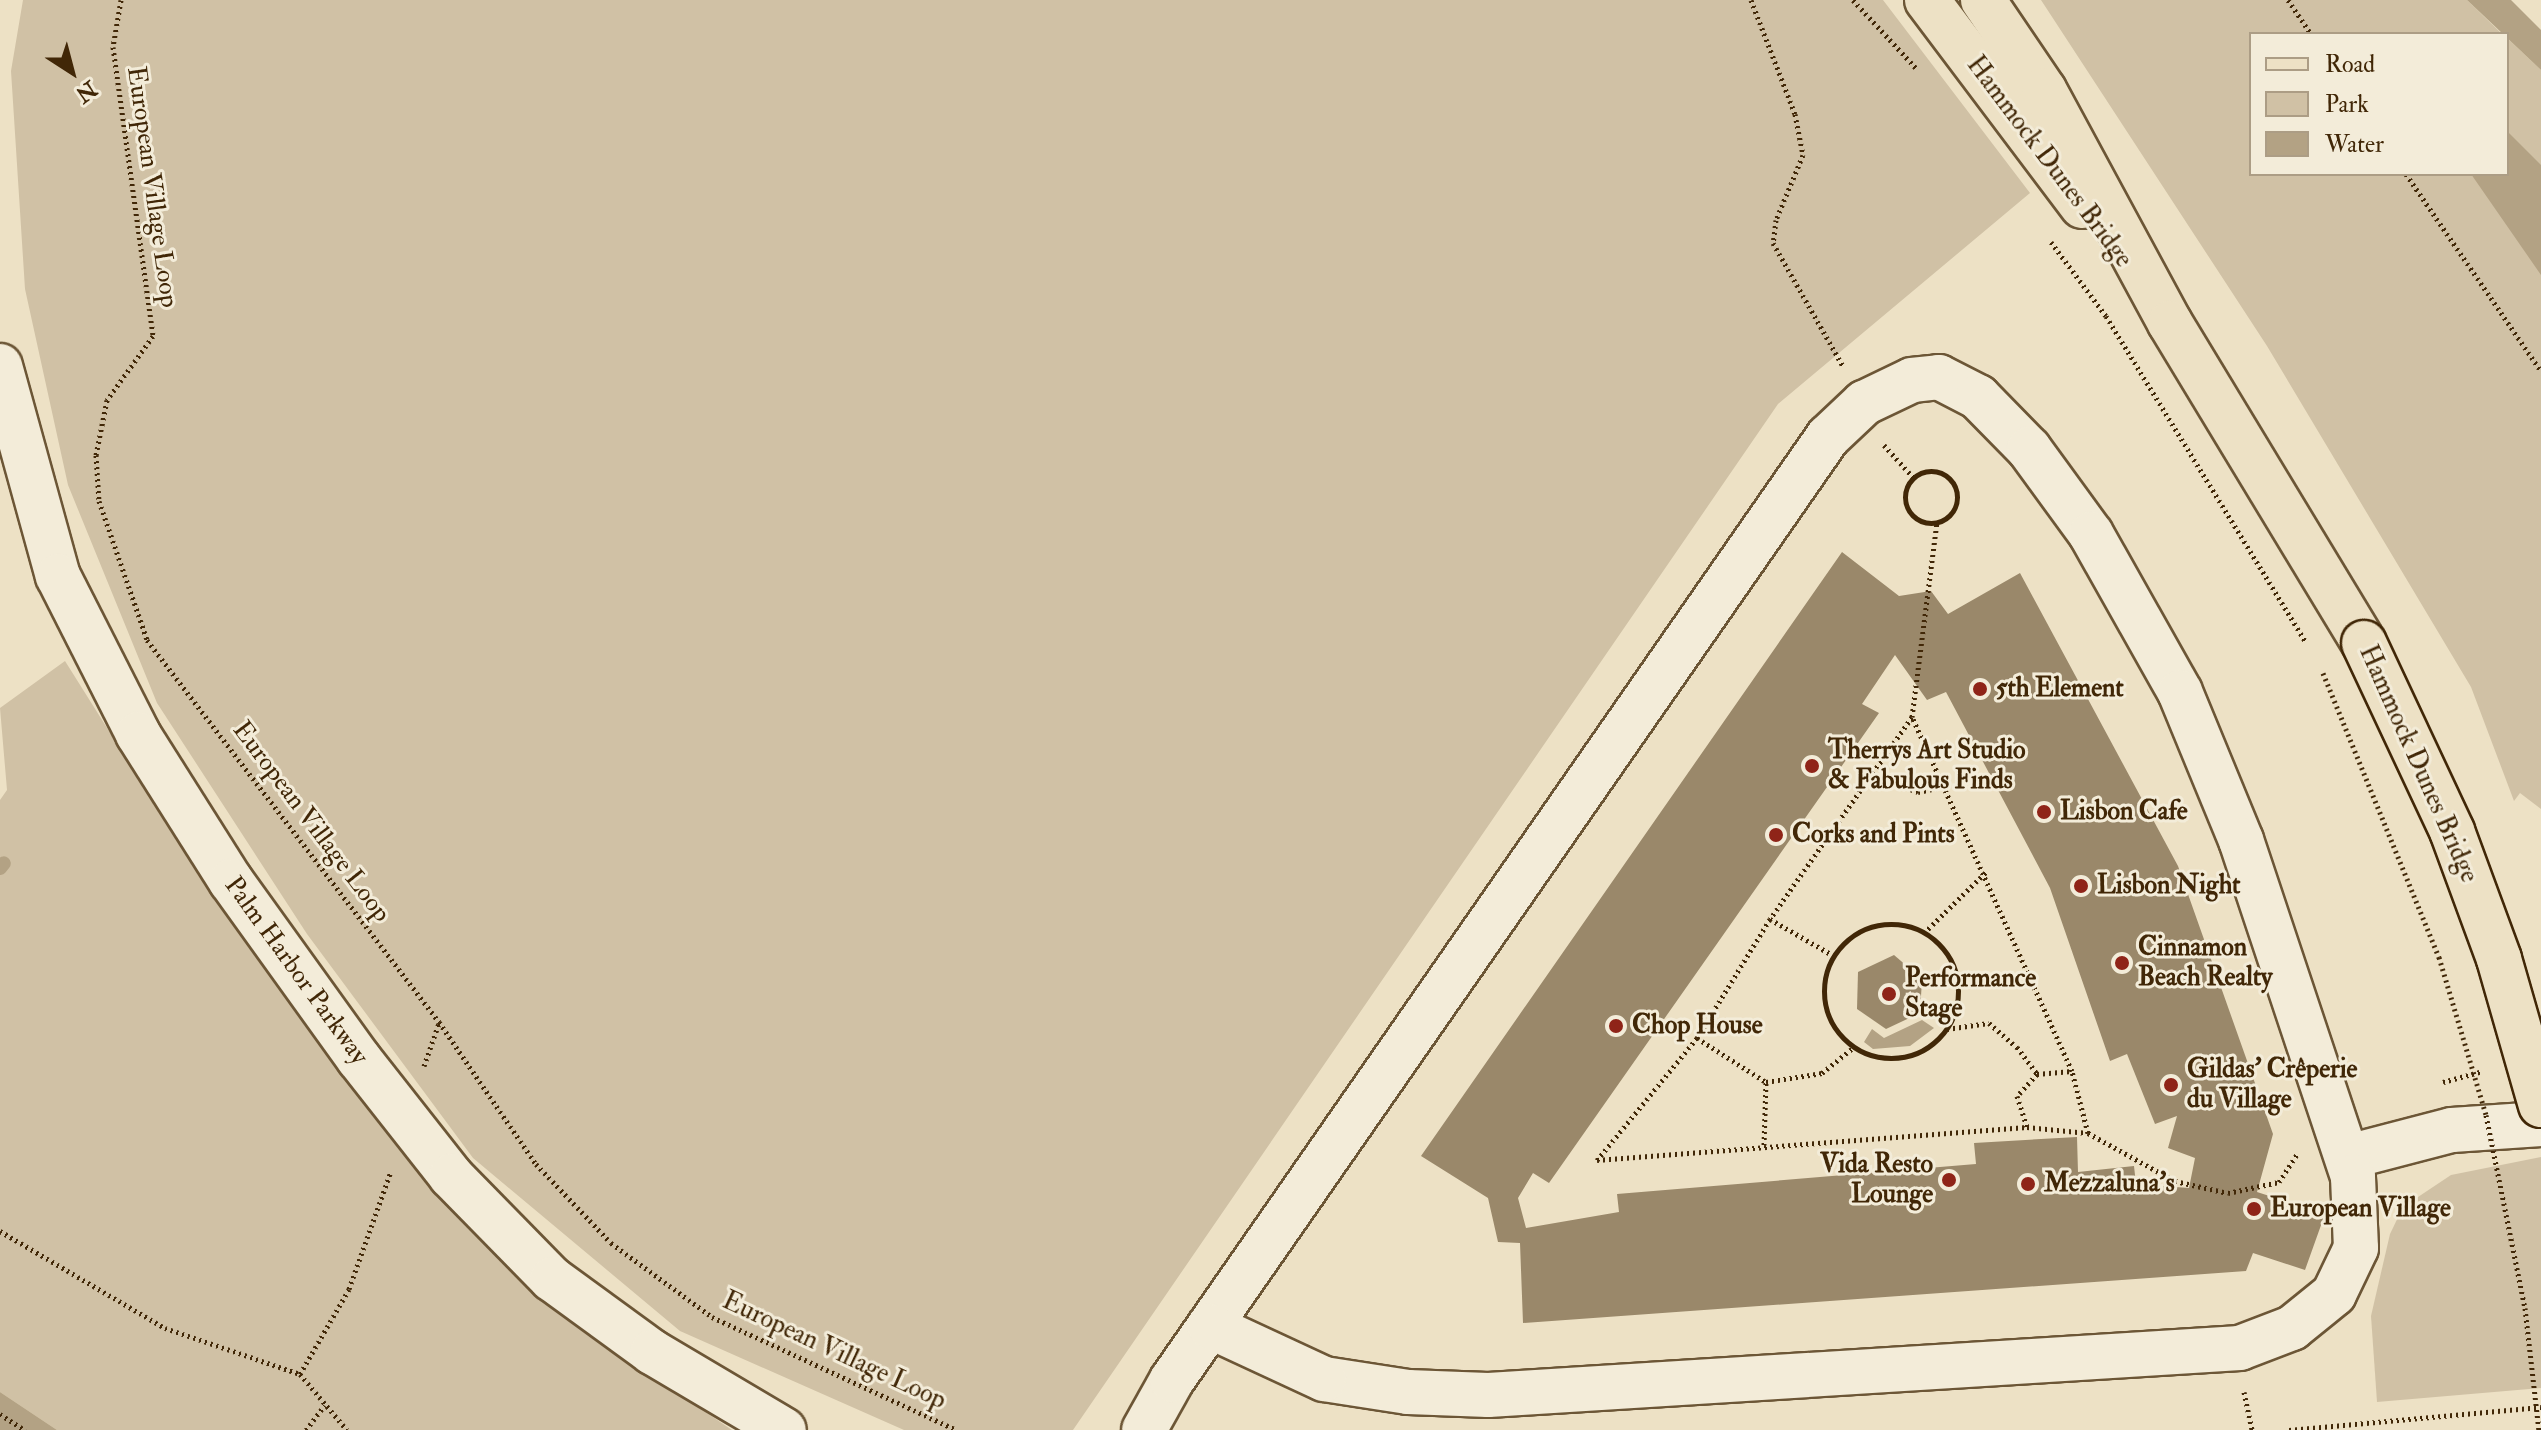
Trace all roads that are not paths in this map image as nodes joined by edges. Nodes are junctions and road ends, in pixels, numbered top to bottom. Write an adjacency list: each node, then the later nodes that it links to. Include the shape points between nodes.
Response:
1 (1927, 0): 3 (main road, Hammock Dunes Bridge)
2 (1983, 0): 3 (main road, Hammock Dunes Bridge, via 2044,90)
3 (2170, 323): 5 (main road, Hammock Dunes Bridge, bridge, via 2364,643 2462,856)
4 (0, 366): 9 (street, Palm Harbor Parkway, via 58,576 138,734 231,881 406,1122 552,1279 652,1352)
5 (2541, 1105)
6 (2541, 1124): 7 (street, via 2452,1130)
7 (2348, 1157): 8 (street, via 2359,1229 2345,1279 2308,1318 2240,1348 1488,1395 1408,1392 1324,1379); 8 (street, via 2268,914 2180,692 2091,534 2029,449 1965,388 1926,377 1895,385 1868,420 1828,437)
8 (1210, 1326): 10 (street)
9 (784, 1430)
10 (1144, 1430)

